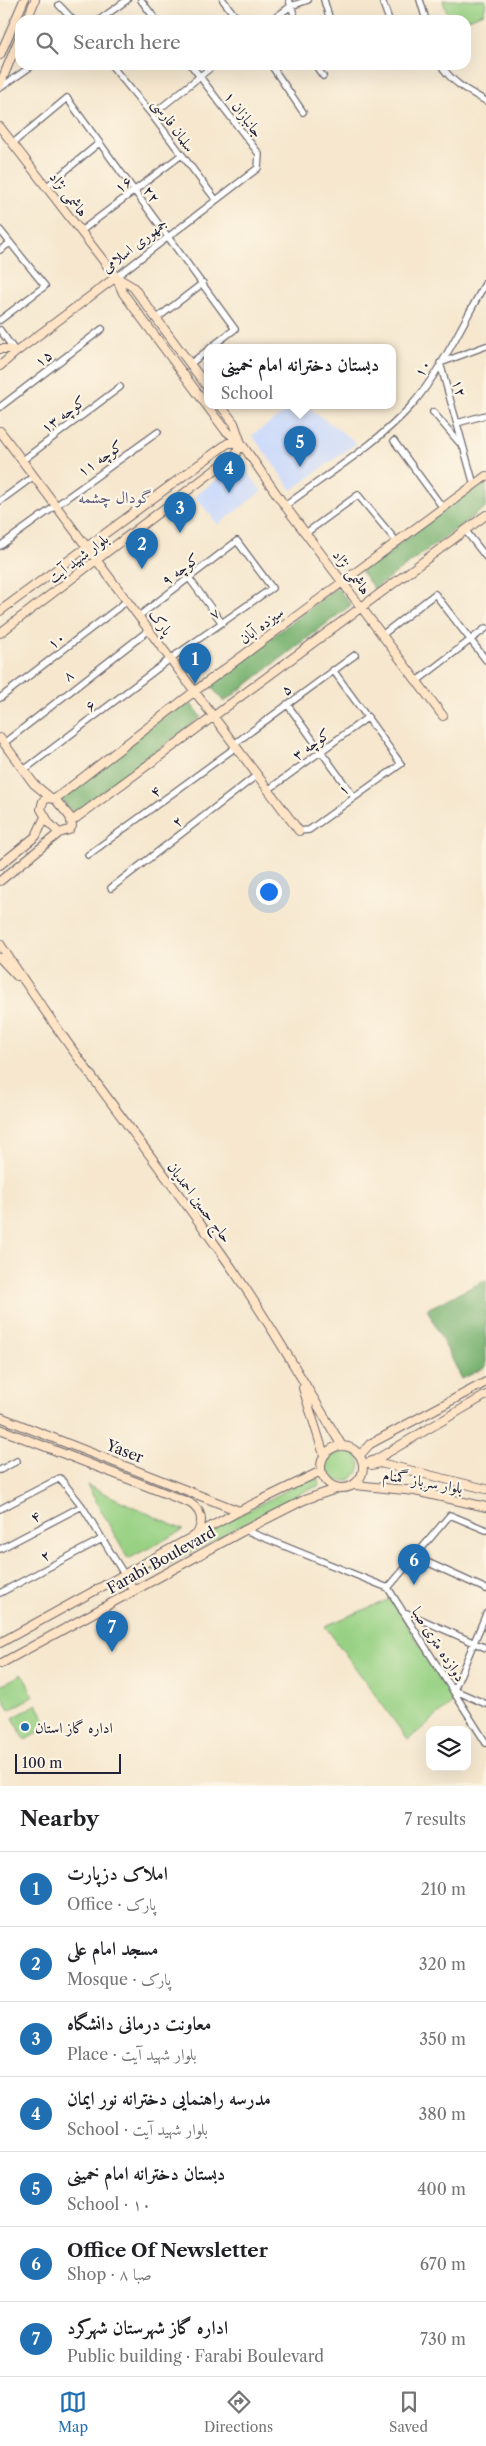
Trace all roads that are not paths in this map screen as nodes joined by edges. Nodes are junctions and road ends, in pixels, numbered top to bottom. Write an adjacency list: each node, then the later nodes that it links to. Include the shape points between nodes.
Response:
1 (36, 0): 13 (main road)
2 (127, 0): 15 (street)
3 (141, 0): 16 (street)
4 (223, 0): 17 (street)
5 (308, 0): 10 (street)
6 (324, 0): 20 (street)
7 (382, 0): 21 (street)
8 (420, 0): 22 (street)
9 (23, 1): 12 (main road)
10 (290, 3): 18 (street); 19 (street)
11 (59, 4): 14 (street)
12 (17, 15)
13 (29, 15)
14 (69, 15)
15 (106, 15)
16 (152, 15)
17 (234, 15)
18 (277, 15)
19 (294, 15)
20 (328, 15)
21 (387, 15)
22 (424, 15)
23 (15, 20): 25 (main road)
24 (15, 48): 35 (main road)
25 (0, 55)
26 (25, 70): 35 (street)
27 (115, 70): 38 (street, سلمان فارسی)
28 (195, 70): 33 (street, جانبازان ۱)
29 (208, 70): 33 (street)
30 (274, 70): 37 (street)
31 (319, 70): 34 (street)
32 (444, 70): 36 (street, via 461,88)
33 (200, 76): 38 (street); 42 (street, جانبازان ۱)
34 (323, 76)
35 (0, 86)
36 (486, 101)
37 (303, 112)
38 (152, 115): 43 (street, سلمان فارسی)
39 (0, 127): 41 (main road, هاشمی نژاد)
40 (99, 142): 41 (street, ۲۲, via 66,98); 44 (street); 45 (street, ۲۲)
41 (13, 143): 44 (main road, هاشمی نژاد)
42 (259, 154): 46 (street, جمهوری اسلامی, via 258,168)
43 (180, 156): 45 (street, ۱۶); 46 (street, سلمان فارسی)
44 (46, 187): 48 (main road, هاشمی نژاد)
45 (134, 191): 48 (street, ۱۶); 49 (street, ۲۲)
46 (216, 200): 49 (street, جمهوری اسلامی)
47 (0, 230): 50 (street)
48 (81, 231): 52 (main road, هاشمی نژاد)
49 (168, 237): 52 (street, جمهوری اسلامی); 54 (street, ۲۲)
50 (10, 243): 51 (street); 56 (street, via 45,286)
51 (0, 250)
52 (116, 277): 55 (main road, هاشمی نژاد, via 132,287); 62 (main road, جمهوری اسلامی); 69 (main road, هاشمی نژاد, via 123,293)
53 (486, 282): 64 (street, ۱۰)
54 (203, 283): 55 (street); 59 (street, ۲۲, via 236,329)
55 (156, 319): 65 (main road, هاشمی نژاد)
56 (0, 320)
57 (102, 329): 70 (street, ۱۵)
58 (0, 330): 62 (street)
59 (216, 344)
60 (486, 346): 64 (street)
61 (0, 349): 62 (main road)
62 (16, 352): 66 (main road, جمهوری اسلامی)
63 (204, 353): 65 (street)
64 (440, 363): 75 (street, ۱۲); 87 (street, ۱۰, via 412,405 387,429)
65 (190, 364): 67 (main road, هاشمی نژاد)
66 (0, 366)
67 (204, 383)
68 (120, 387): 81 (street, کوچه ۱۳)
69 (204, 402)
70 (0, 407)
71 (209, 409): 79 (main road, هاشمی نژاد, via 225,430)
72 (223, 409): 79 (main road, هاشمی نژاد, via 234,423)
73 (433, 412): 80 (street, ۱۲)
74 (486, 415): 75 (street)
75 (457, 424): 80 (street, ۱۲)
76 (0, 431): 81 (main road, پارک)
77 (158, 432): 86 (street, کوچه ۱۱)
78 (394, 441): 88 (street)
79 (241, 443): 87 (main road, هاشمی نژاد); 94 (main road, بلوار شهید آیت, via 228,443); 96 (main road, بلوار شهید آیت, via 236,454)
80 (464, 449): 84 (street, ۱۲)
81 (22, 460): 82 (main road, پارک)
82 (34, 476): 85 (street); 86 (main road, پارک)
83 (486, 476): 84 (main road, سیزده آبان)
84 (474, 485): 88 (main road, سیزده آبان)
85 (0, 501)
86 (56, 505): 93 (street); 94 (main road, پارک)
87 (285, 506): 91 (main road, هاشمی نژاد)
88 (443, 508): 92 (main road, سیزده آبان)
89 (486, 514): 90 (main road)
90 (465, 530): 95 (street); 101 (main road)
91 (306, 533): 92 (street, via 358,495); 98 (main road, هاشمی نژاد)
92 (397, 542): 98 (main road, سیزده آبان)
93 (0, 546)
94 (87, 547): 96 (main road, پارک); 102 (main road, بلوار شهید آیت)
95 (486, 557)
96 (98, 561): 100 (main road, پارک); 107 (main road, بلوار شهید آیت)
97 (189, 578): 99 (street, کوچه ۹, via 237,541); 103 (street, کوچه ۹); 104 (street)
98 (342, 582): 101 (main road, هاشمی نژاد); 115 (main road, سیزده آبان)
99 (272, 588): 104 (street, ۷)
100 (127, 601): 103 (main road, پارک); 116 (street, ۱۰)
101 (361, 606): 108 (main road, هاشمی نژاد); 118 (main road)
102 (0, 611)
103 (139, 616): 106 (main road, پارک)
104 (222, 622): 111 (street, ۷)
105 (486, 628): 109 (street)
106 (149, 630): 111 (main road, پارک); 121 (street, ۸)
107 (0, 633)
108 (382, 635): 109 (street, via 435,594); 114 (main road, هاشمی نژاد)
109 (470, 639): 112 (street); 114 (street)
110 (354, 655): 113 (street, ۵)
111 (170, 659): 115 (main road, پارک); 124 (street, ۶)
112 (486, 660)
113 (333, 670): 117 (street, ۵); 120 (street)
114 (417, 681): 119 (main road, هاشمی نژاد)
115 (194, 691): 118 (main road, پارک); 129 (main road, سیزده آبان)
116 (0, 698)
117 (287, 704): 122 (street, ۵); 123 (street)
118 (213, 716): 122 (main road, پارک); 132 (main road)
119 (443, 716)
120 (368, 717): 123 (street, کوچه ۳); 128 (street, ۱, via 401,764)
121 (2, 740): 124 (main road)
122 (235, 745): 125 (main road, پارک); 135 (street, ۴)
123 (322, 752): 127 (street, کوچه ۳); 128 (street)
124 (24, 770): 126 (main road)
125 (257, 775): 127 (main road, پارک); 138 (street, ۲)
126 (34, 784): 129 (main road); 130 (main road)
127 (268, 790): 133 (main road, پارک)
128 (354, 797): 133 (street, ۱, via 309,830)
129 (53, 799): 130 (main road, سیزده آبان, via 43,801); 132 (main road)
130 (42, 805): 131 (main road)
131 (45, 818): 134 (main road); 136 (main road, via 36,836)
132 (72, 821): 134 (main road, via 69,830)
133 (299, 831)
134 (59, 833): 137 (main road)
135 (88, 855)
136 (0, 865)
137 (0, 881)
138 (111, 888)
139 (0, 944): 141 (main road, حاج حسین احمدیان)
140 (0, 958): 141 (main road, حاج حسین احمدیان)
141 (24, 982): 142 (main road, حاج حسین احمدیان, via 222,1254)
142 (298, 1372): 151 (main road, حاج حسین احمدیان); 152 (main road)
143 (486, 1382): 145 (main road)
144 (486, 1396): 148 (main road)
145 (422, 1415): 148 (main road); 153 (main road, via 370,1444)
146 (0, 1417): 147 (main road, Yaser)
147 (17, 1424): 150 (main road); 164 (main road, Yaser)
148 (430, 1427): 155 (main road)
149 (0, 1429): 150 (main road, Yaser)
150 (13, 1434): 167 (main road, Yaser, via 190,1503 198,1509 201,1518 202,1525)
151 (342, 1446): 152 (main road, via 332,1448); 153 (main road, via 352,1448)
152 (324, 1455): 157 (main road)
153 (360, 1455): 155 (main road)
154 (17, 1460): 156 (street)
155 (364, 1466): 158 (main road, via 362,1477); 160 (main road, بلوار سرباز گمنام, via 380,1463)
156 (0, 1470)
157 (321, 1471): 159 (main road, via 327,1482); 164 (main road, Farabi Boulevard)
158 (355, 1485): 159 (main road); 162 (main road, بلوار سرباز گمنام, via 415,1491)
159 (339, 1488): 165 (main road, Farabi Boulevard, via 304,1500)
160 (486, 1489)
161 (82, 1506): 163 (street, via 60,1478); 168 (street); 169 (street, ۴)
162 (486, 1508)
163 (0, 1509)
164 (239, 1511): 167 (main road, Farabi Boulevard)
165 (245, 1530): 172 (street); 174 (main road, Farabi Boulevard)
166 (486, 1530): 170 (street, via 450,1515)
167 (197, 1534): 171 (main road, Farabi Boulevard)
168 (102, 1539): 171 (street); 175 (street, ۲)
169 (0, 1549)
170 (416, 1556): 172 (street); 173 (street)
171 (124, 1574): 174 (main road); 178 (main road, Farabi Boulevard)
172 (388, 1588): 176 (street, دوازده متری صبا)
173 (486, 1589)
174 (134, 1591): 181 (main road, Farabi Boulevard)
175 (0, 1593)
176 (402, 1611): 179 (street); 182 (street, دوازده متری صبا)
177 (486, 1614): 179 (street)
178 (0, 1643)
179 (474, 1643): 180 (street); 182 (street)
180 (486, 1648)
181 (0, 1664)
182 (454, 1690): 183 (street); 184 (street, دوازده متری صبا)
183 (486, 1704)
184 (483, 1732): 185 (street, دوازده متری صبا)
185 (486, 1743)

